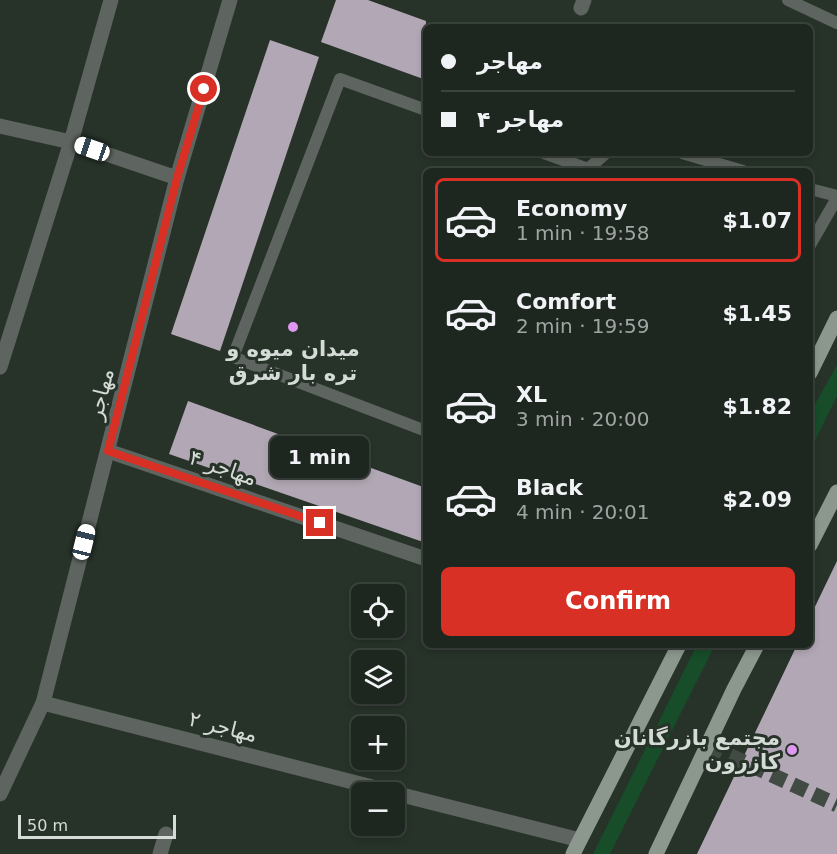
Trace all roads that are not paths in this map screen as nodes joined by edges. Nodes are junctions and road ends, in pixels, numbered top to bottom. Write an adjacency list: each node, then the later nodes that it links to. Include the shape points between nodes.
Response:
1 (111, 0): 7 (street)
2 (230, 0): 14 (street, مهاجر)
3 (788, 0): 4 (lane)
4 (837, 23)
5 (423, 109): 21 (lane, via 340,79 233,357)
6 (0, 126): 7 (street)
7 (71, 142): 14 (street); 19 (street)
8 (552, 156): 11 (lane)
9 (603, 156): 12 (lane)
10 (689, 156): 13 (lane)
11 (583, 168)
12 (590, 168)
13 (718, 168)
14 (177, 178): 22 (street, مهاجر)
15 (813, 190): 16 (lane)
16 (837, 197): 17 (lane)
17 (813, 240)
18 (837, 318): 20 (main road)
19 (0, 367)
20 (813, 367)
21 (423, 430)
22 (108, 451): 25 (street, مهاجر ۴); 28 (street, مهاجر)
23 (837, 492): 24 (main road)
24 (813, 539)
25 (423, 558)
26 (676, 648): 33 (main road)
27 (756, 648): 35 (main road)
28 (43, 703): 29 (street, مهاجر ۲); 30 (street, مهاجر)
29 (354, 782)
30 (0, 794)
31 (405, 796): 33 (street, مهاجر ۲)
32 (166, 834): 34 (street)
33 (576, 847)
34 (160, 854)
35 (656, 854)

